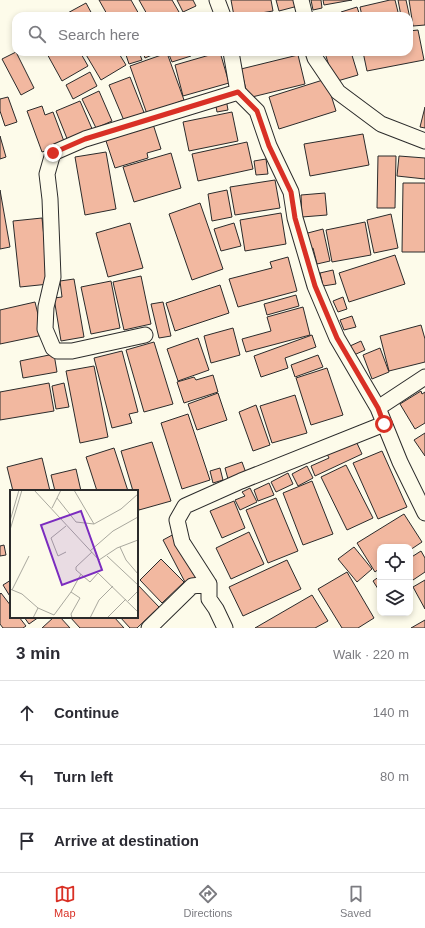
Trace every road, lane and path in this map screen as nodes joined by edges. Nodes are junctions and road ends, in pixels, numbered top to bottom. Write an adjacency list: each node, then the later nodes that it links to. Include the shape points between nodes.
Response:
1 (217, 0): 3 (street)
2 (301, 0): 4 (street)
3 (222, 12)
4 (304, 12)
5 (232, 56): 7 (street)
6 (314, 56): 8 (street, via 338,92 381,124)
7 (238, 92): 9 (street, via 85,139 53,153 47,174 53,277 46,307 45,329 53,348 57,351 72,351); 11 (street, via 257,111 269,146 291,192 295,218 315,286 337,338)
8 (425, 141)
9 (145, 335)
10 (425, 377): 11 (street)
11 (378, 408): 12 (street)
12 (384, 424): 13 (street); 14 (street, via 185,506 177,520 182,542)
13 (425, 513)
14 (209, 584): 15 (street, via 192,586); 16 (street, via 209,599)
15 (149, 628)
16 (225, 628)

